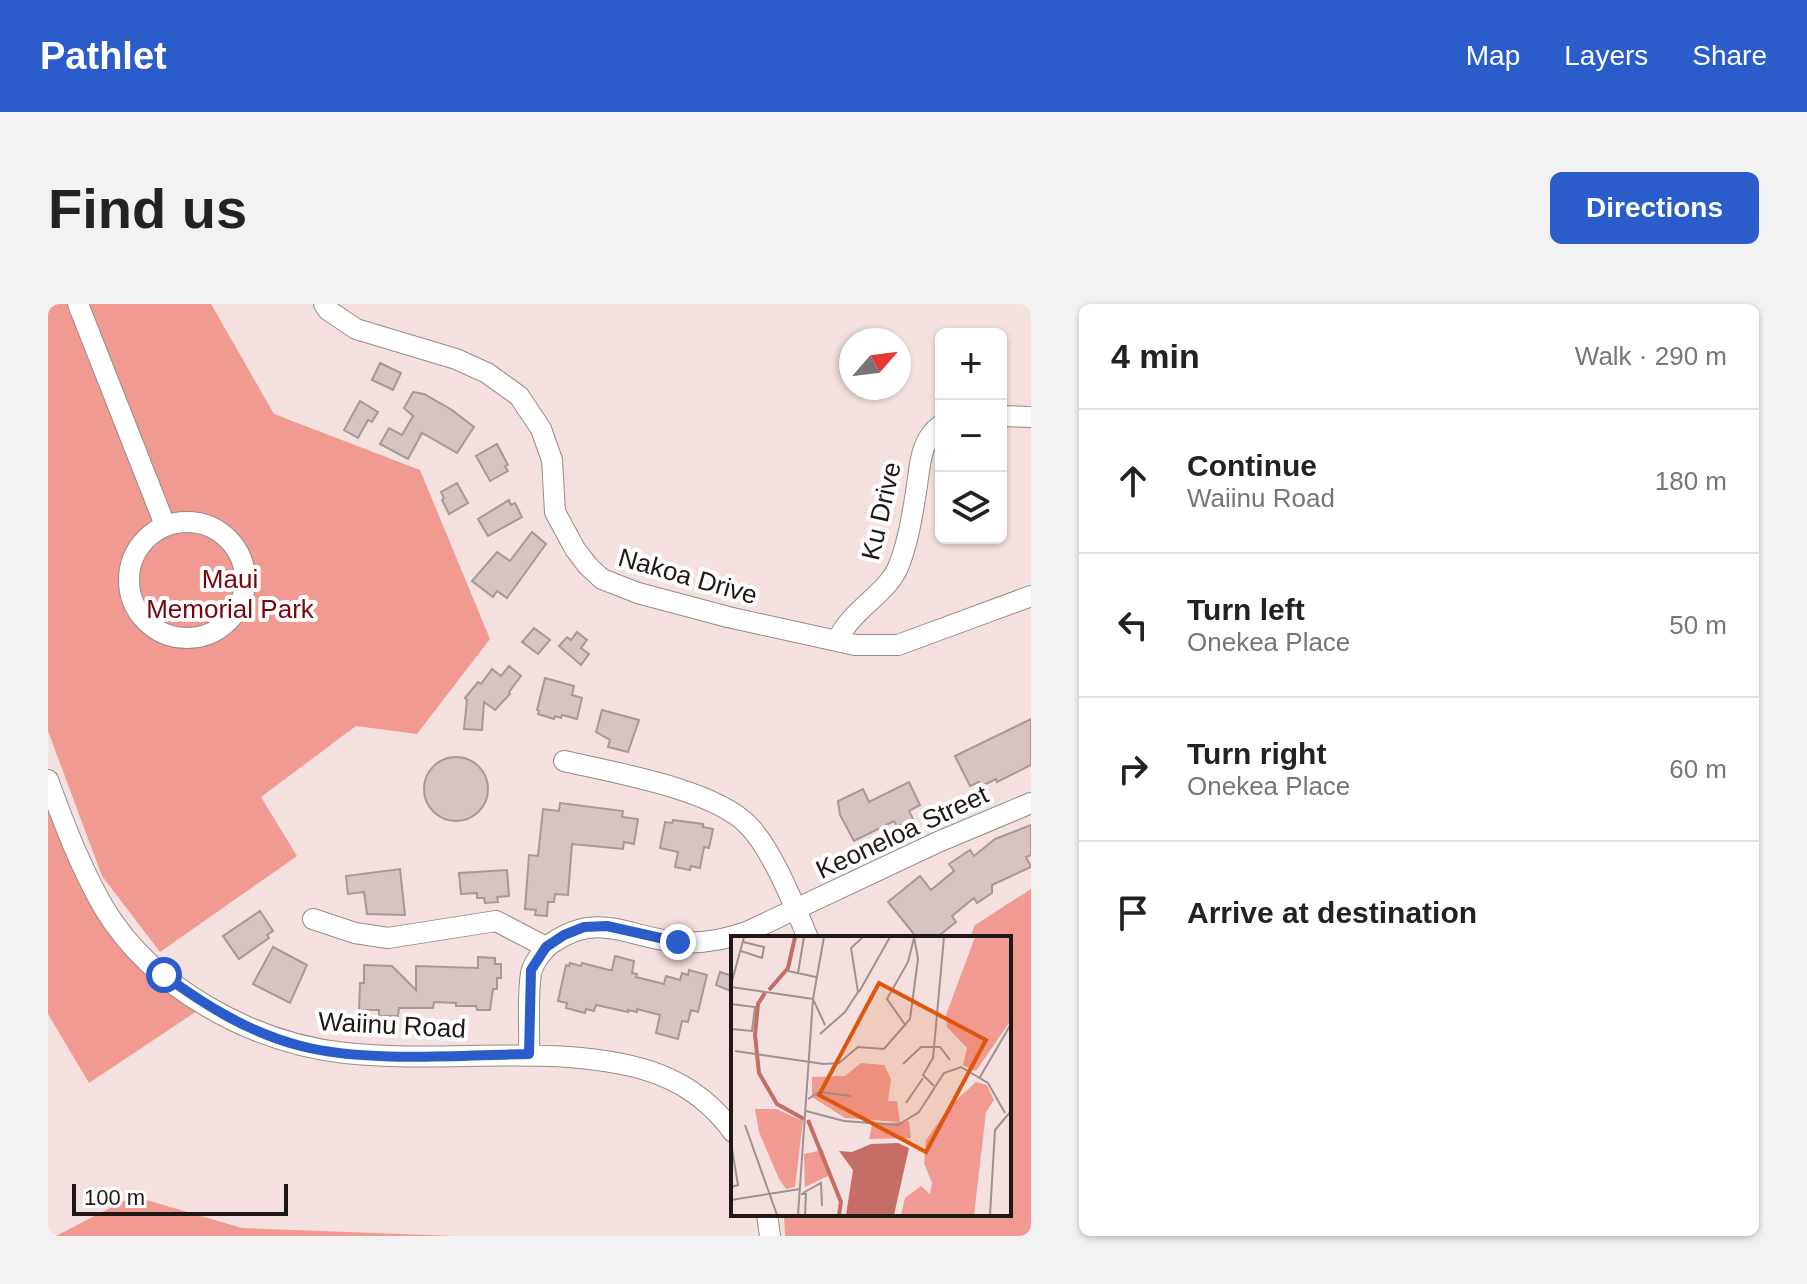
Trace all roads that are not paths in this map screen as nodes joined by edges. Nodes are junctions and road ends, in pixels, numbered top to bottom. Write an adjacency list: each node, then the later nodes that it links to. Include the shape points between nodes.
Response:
1 (78, 304): 6 (street)
2 (324, 304): 8 (street, Nakoa Drive, via 356,329 456,359 519,396 541,429 552,460 555,512 575,549 602,579 653,597)
3 (1007, 416): 4 (street)
4 (1031, 417)
5 (935, 431): 8 (street, Ku Drive, via 920,458 895,574 851,617)
6 (165, 525): 6 (street, via 146,538 133,557 128,579 132,602 145,621 164,634 186,639 209,635 228,622 241,603 246,581 242,558 229,539 210,526 188,521)
7 (1031, 596): 8 (street, Nakoa Drive, via 898,645)
8 (837, 641)
9 (564, 761): 12 (street, via 667,785 727,809 748,825)
10 (48, 780): 18 (street, Waiinu Road, via 105,909 135,948 200,1002 239,1024 300,1046 346,1053)
11 (1031, 803): 12 (street, Keoneloa Street)
12 (796, 910): 14 (street, Keoneloa Street); 15 (street)
13 (313, 919): 17 (street, via 388,938 496,921)
14 (733, 936)
15 (807, 936)
16 (731, 937): 17 (street, Keoneloa Street, via 718,942 678,942 607,926 584,927)
17 (546, 947): 18 (street, via 531,970)
18 (529, 1054): 19 (street, Waiinu Road, via 605,1060 654,1071 681,1083)
19 (731, 1130)
20 (767, 1216): 21 (street)
21 (770, 1236)

